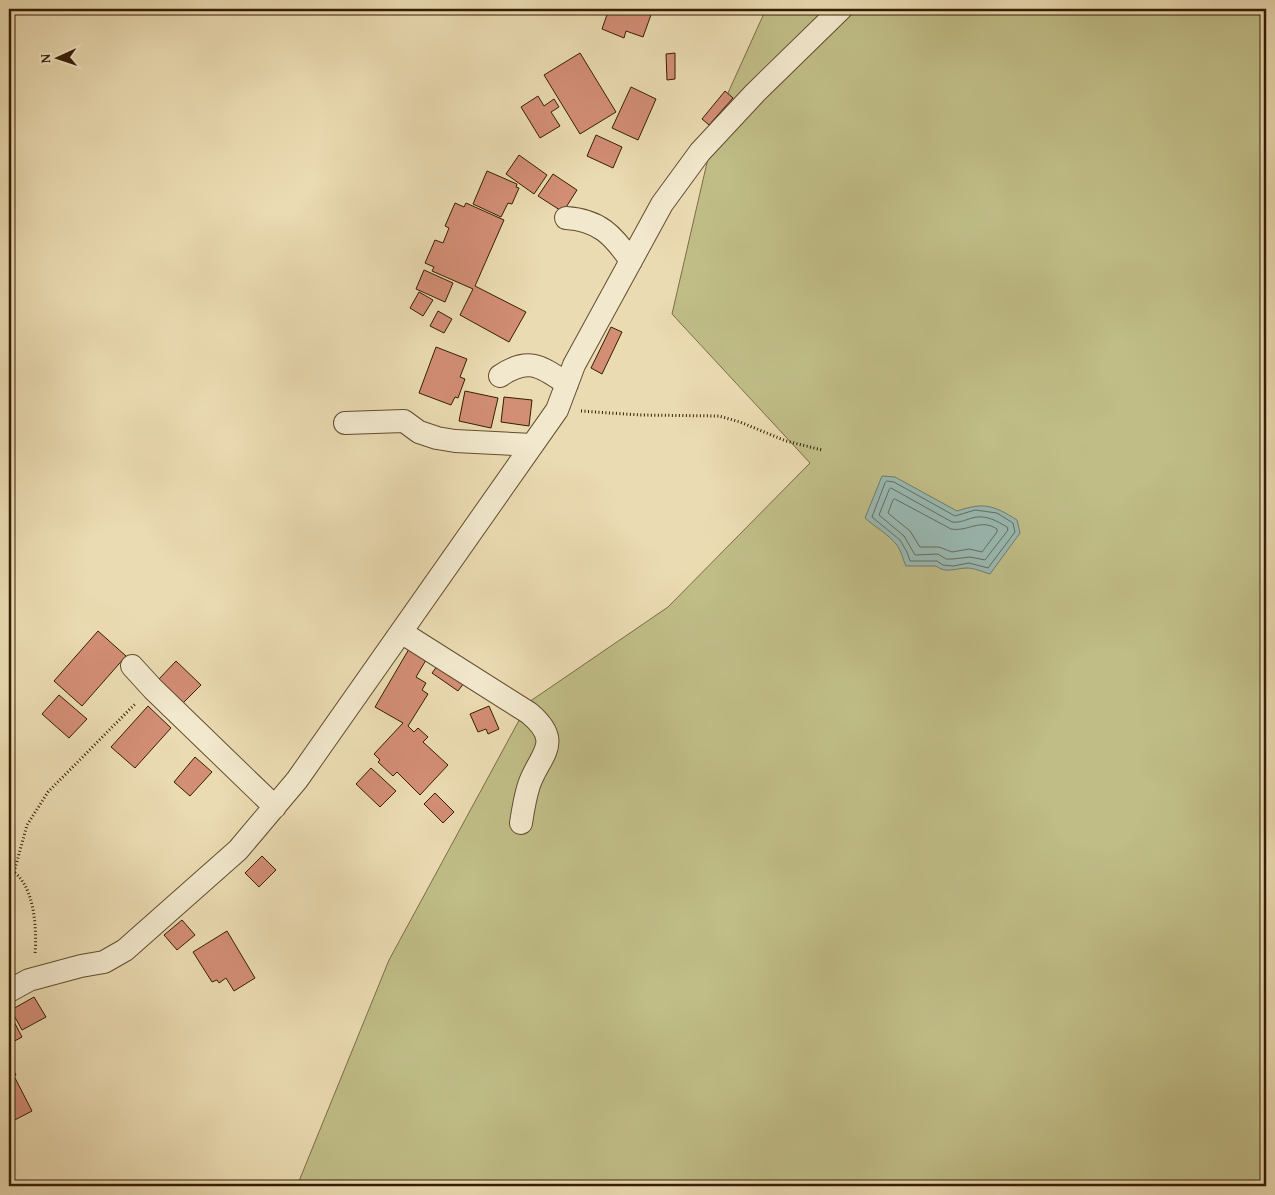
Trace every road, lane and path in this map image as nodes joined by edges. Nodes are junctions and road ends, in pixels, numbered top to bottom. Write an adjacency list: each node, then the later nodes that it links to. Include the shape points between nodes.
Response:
1 (841, 9): 3 (street, via 700,152 662,204)
2 (566, 218): 3 (street, via 607,230)
3 (631, 261): 5 (street, via 574,365)
4 (500, 376): 5 (street, via 514,368 537,366)
5 (567, 384): 6 (street)
6 (558, 410): 8 (street); 9 (path, via 719,416 786,442)
7 (345, 423): 8 (street, via 404,422 437,438)
8 (532, 445): 10 (street)
9 (822, 450)
10 (401, 632): 13 (street, via 298,780); 14 (street, via 529,713 542,727 548,748 529,783)
11 (132, 666): 12 (street)
12 (153, 689): 13 (street); 16 (path, via 142,696 48,792 27,825)
13 (275, 807): 17 (street, via 238,850 125,950 104,962)
14 (521, 823)
15 (9, 869): 16 (path)
16 (14, 872): 17 (path, via 28,889 34,915)
17 (32, 979): 18 (street)
18 (9, 990)

